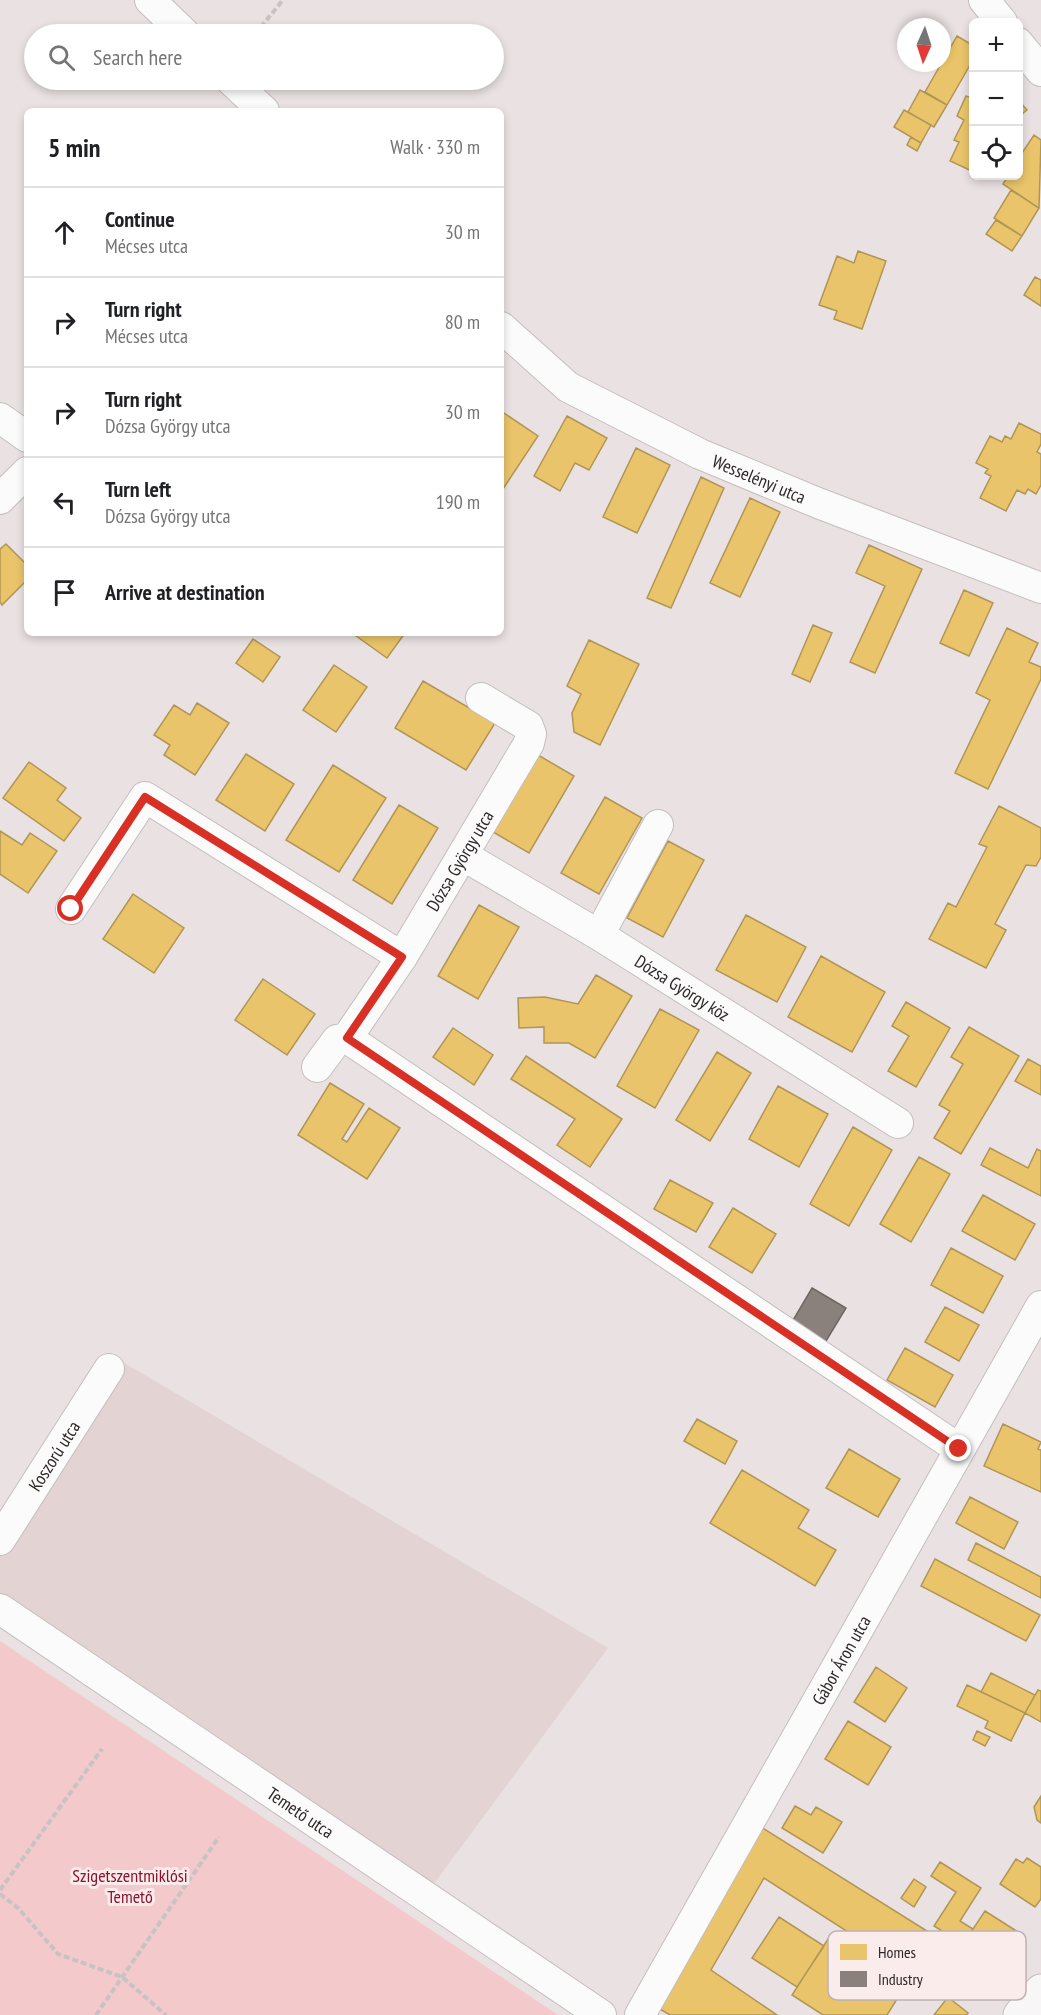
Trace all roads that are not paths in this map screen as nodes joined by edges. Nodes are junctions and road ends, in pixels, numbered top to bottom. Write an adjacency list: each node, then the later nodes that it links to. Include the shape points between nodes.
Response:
1 (150, 0): 4 (street)
2 (984, 0): 3 (street)
3 (999, 18)
4 (175, 24)
5 (1023, 49): 6 (street)
6 (1041, 71)
7 (242, 90): 8 (street)
8 (261, 108)
9 (504, 330): 14 (street, Wesselényi utca, via 568,387 700,454)
10 (0, 418): 11 (street)
11 (24, 435)
12 (24, 475): 13 (street)
13 (0, 500)
14 (1041, 588)
15 (481, 698): 17 (street, Dózsa György utca, via 528,726 531,734)
16 (658, 825): 19 (street)
17 (464, 856): 19 (street, Dózsa György köz); 20 (street, Dózsa György utca)
18 (71, 909): 20 (street, via 145,797)
19 (599, 935): 23 (street, Dózsa György köz)
20 (402, 957): 21 (street, Dózsa György utca)
21 (347, 1038): 22 (street, Dózsa György utca, via 337,1040); 26 (street)
22 (317, 1067)
23 (898, 1123)
24 (1041, 1306): 26 (street, Gábor Áron utca)
25 (109, 1369): 27 (street, Koszorú utca)
26 (959, 1449): 31 (street, Gábor Áron utca)
27 (0, 1540)
28 (0, 1609): 30 (street, Temető utca)
29 (1041, 1991): 32 (street)
30 (601, 2015)
31 (640, 2015)
32 (1020, 2015)

